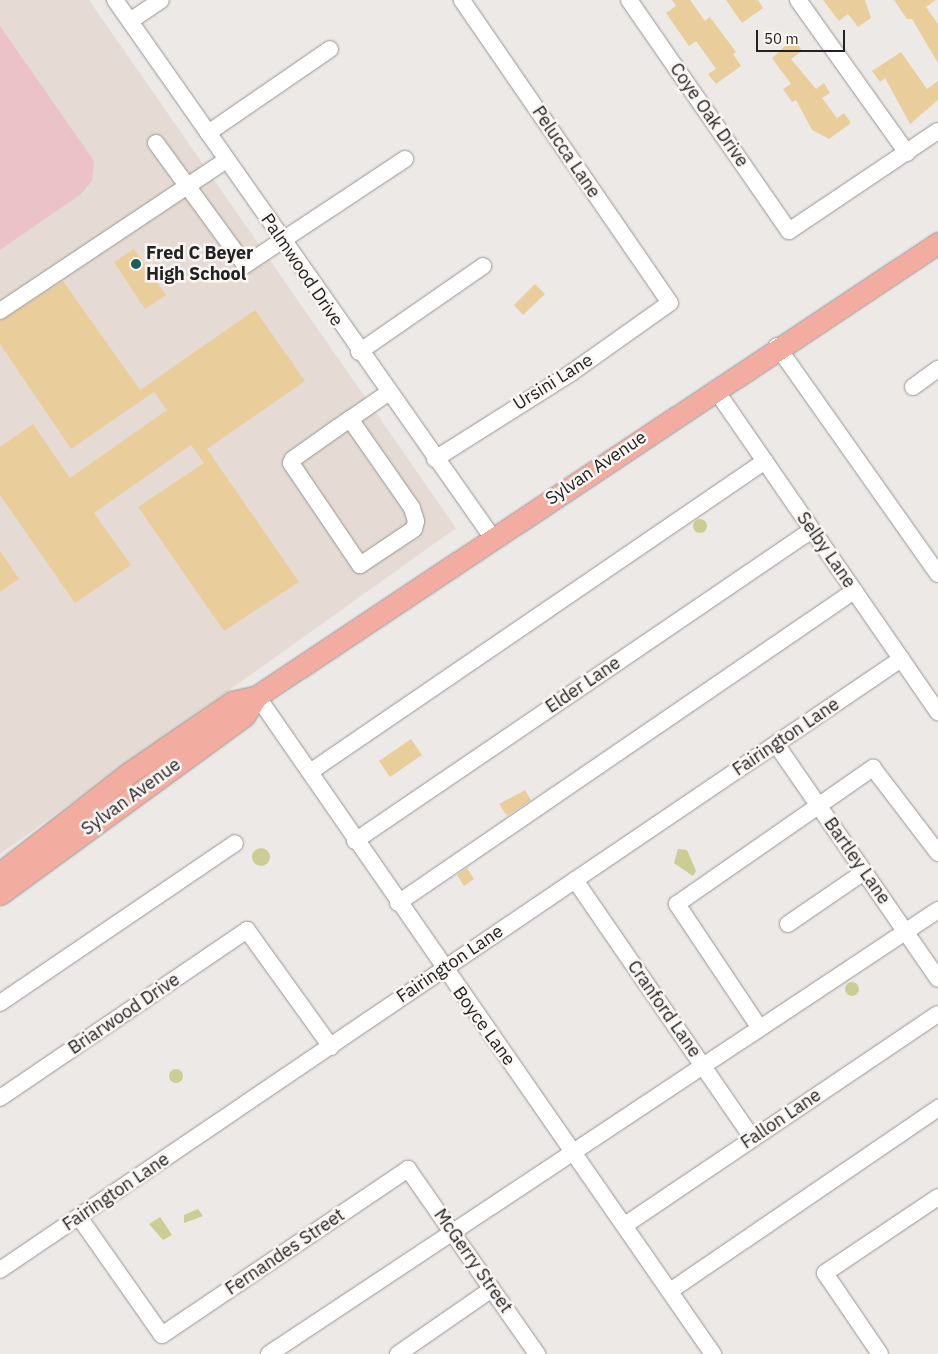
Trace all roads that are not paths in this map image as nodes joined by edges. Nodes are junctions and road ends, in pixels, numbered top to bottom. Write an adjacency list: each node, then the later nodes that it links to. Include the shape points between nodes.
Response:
1 (116, 0): 6 (street, Palmwood Drive)
2 (161, 0): 6 (street)
3 (462, 0): 18 (street, Pelucca Lane)
4 (629, 0): 11 (street, Coye Oak Drive, via 789,231)
5 (798, 0): 11 (street)
6 (130, 21): 9 (street, Palmwood Drive)
7 (330, 49): 9 (street)
8 (938, 131): 11 (street)
9 (208, 133): 13 (street, Palmwood Drive)
10 (156, 143): 14 (street)
11 (907, 153)
12 (405, 159): 15 (street)
13 (226, 160): 14 (street); 15 (street, Palmwood Drive)
14 (187, 186): 15 (street, via 245,265); 19 (street)
15 (282, 241): 21 (street, Palmwood Drive)
16 (938, 242): 20 (main road, Sylvan Avenue)
17 (483, 266): 21 (street)
18 (670, 303): 27 (street, Ursini Lane, via 571,373)
19 (0, 311)
20 (777, 346): 24 (main road, Sylvan Avenue); 31 (street)
21 (359, 352): 25 (street, Palmwood Drive)
22 (938, 369): 23 (street)
23 (913, 387)
24 (715, 389): 28 (street, Selby Lane); 30 (main road, Sylvan Avenue)
25 (388, 393): 26 (street); 27 (street, Palmwood Drive)
26 (350, 420): 26 (street, via 291,463 360,565 414,529 416,521 412,508)
27 (435, 459): 30 (street, Palmwood Drive)
28 (765, 461): 29 (street, Selby Lane); 37 (street)
29 (812, 530): 32 (street, Selby Lane); 39 (street, Elder Lane)
30 (492, 537): 34 (main road, Sylvan Avenue)
31 (938, 574)
32 (854, 590): 33 (street, Selby Lane); 46 (street)
33 (901, 659): 35 (street, Selby Lane); 36 (street, Fairington Lane)
34 (257, 696): 37 (street, Boyce Lane); 43 (main road, Sylvan Avenue, via 224,707); 45 (main road, Sylvan Avenue, via 244,716)
35 (938, 712)
36 (776, 744): 38 (street, Bartley Lane); 44 (street, Fairington Lane)
37 (310, 772): 39 (street, Boyce Lane)
38 (819, 806): 41 (street, via 873,768 878,770); 42 (street, Bartley Lane); 54 (street, via 677,904)
39 (355, 841): 46 (street, Boyce Lane)
40 (235, 843): 52 (street)
41 (938, 853)
42 (864, 872): 48 (street); 49 (street, Bartley Lane)
43 (0, 873)
44 (575, 880): 50 (street, Fairington Lane); 56 (street, Cranford Lane)
45 (0, 894)
46 (398, 903): 50 (street, Boyce Lane)
47 (938, 910): 49 (street)
48 (788, 924)
49 (906, 932): 51 (street, Bartley Lane); 54 (street)
50 (443, 968): 55 (street, Fairington Lane); 60 (street, Boyce Lane)
51 (938, 979)
52 (0, 1003)
53 (938, 1014): 59 (street, Fallon Lane)
54 (759, 1027): 56 (street)
55 (330, 1047): 57 (street, Briarwood Drive, via 247,930); 63 (street, Fairington Lane)
56 (702, 1064): 59 (street, Cranford Lane); 60 (street)
57 (0, 1098)
58 (938, 1108): 68 (street)
59 (753, 1138): 64 (street, Fallon Lane)
60 (573, 1149): 64 (street, Boyce Lane); 65 (street)
61 (408, 1169): 63 (street, Fernandes Street, via 162,1335); 65 (street, McGerry Street)
62 (938, 1197): 73 (street, via 825,1273)
63 (79, 1217): 66 (street, Fairington Lane)
64 (624, 1225): 68 (street, Boyce Lane)
65 (451, 1230): 67 (street, McGerry Street); 70 (street)
66 (0, 1270)
67 (492, 1289): 69 (street, McGerry Street); 71 (street)
68 (670, 1291): 72 (street, Boyce Lane)
69 (531, 1352)
70 (269, 1354)
71 (398, 1354)
72 (713, 1354)
73 (880, 1354)

